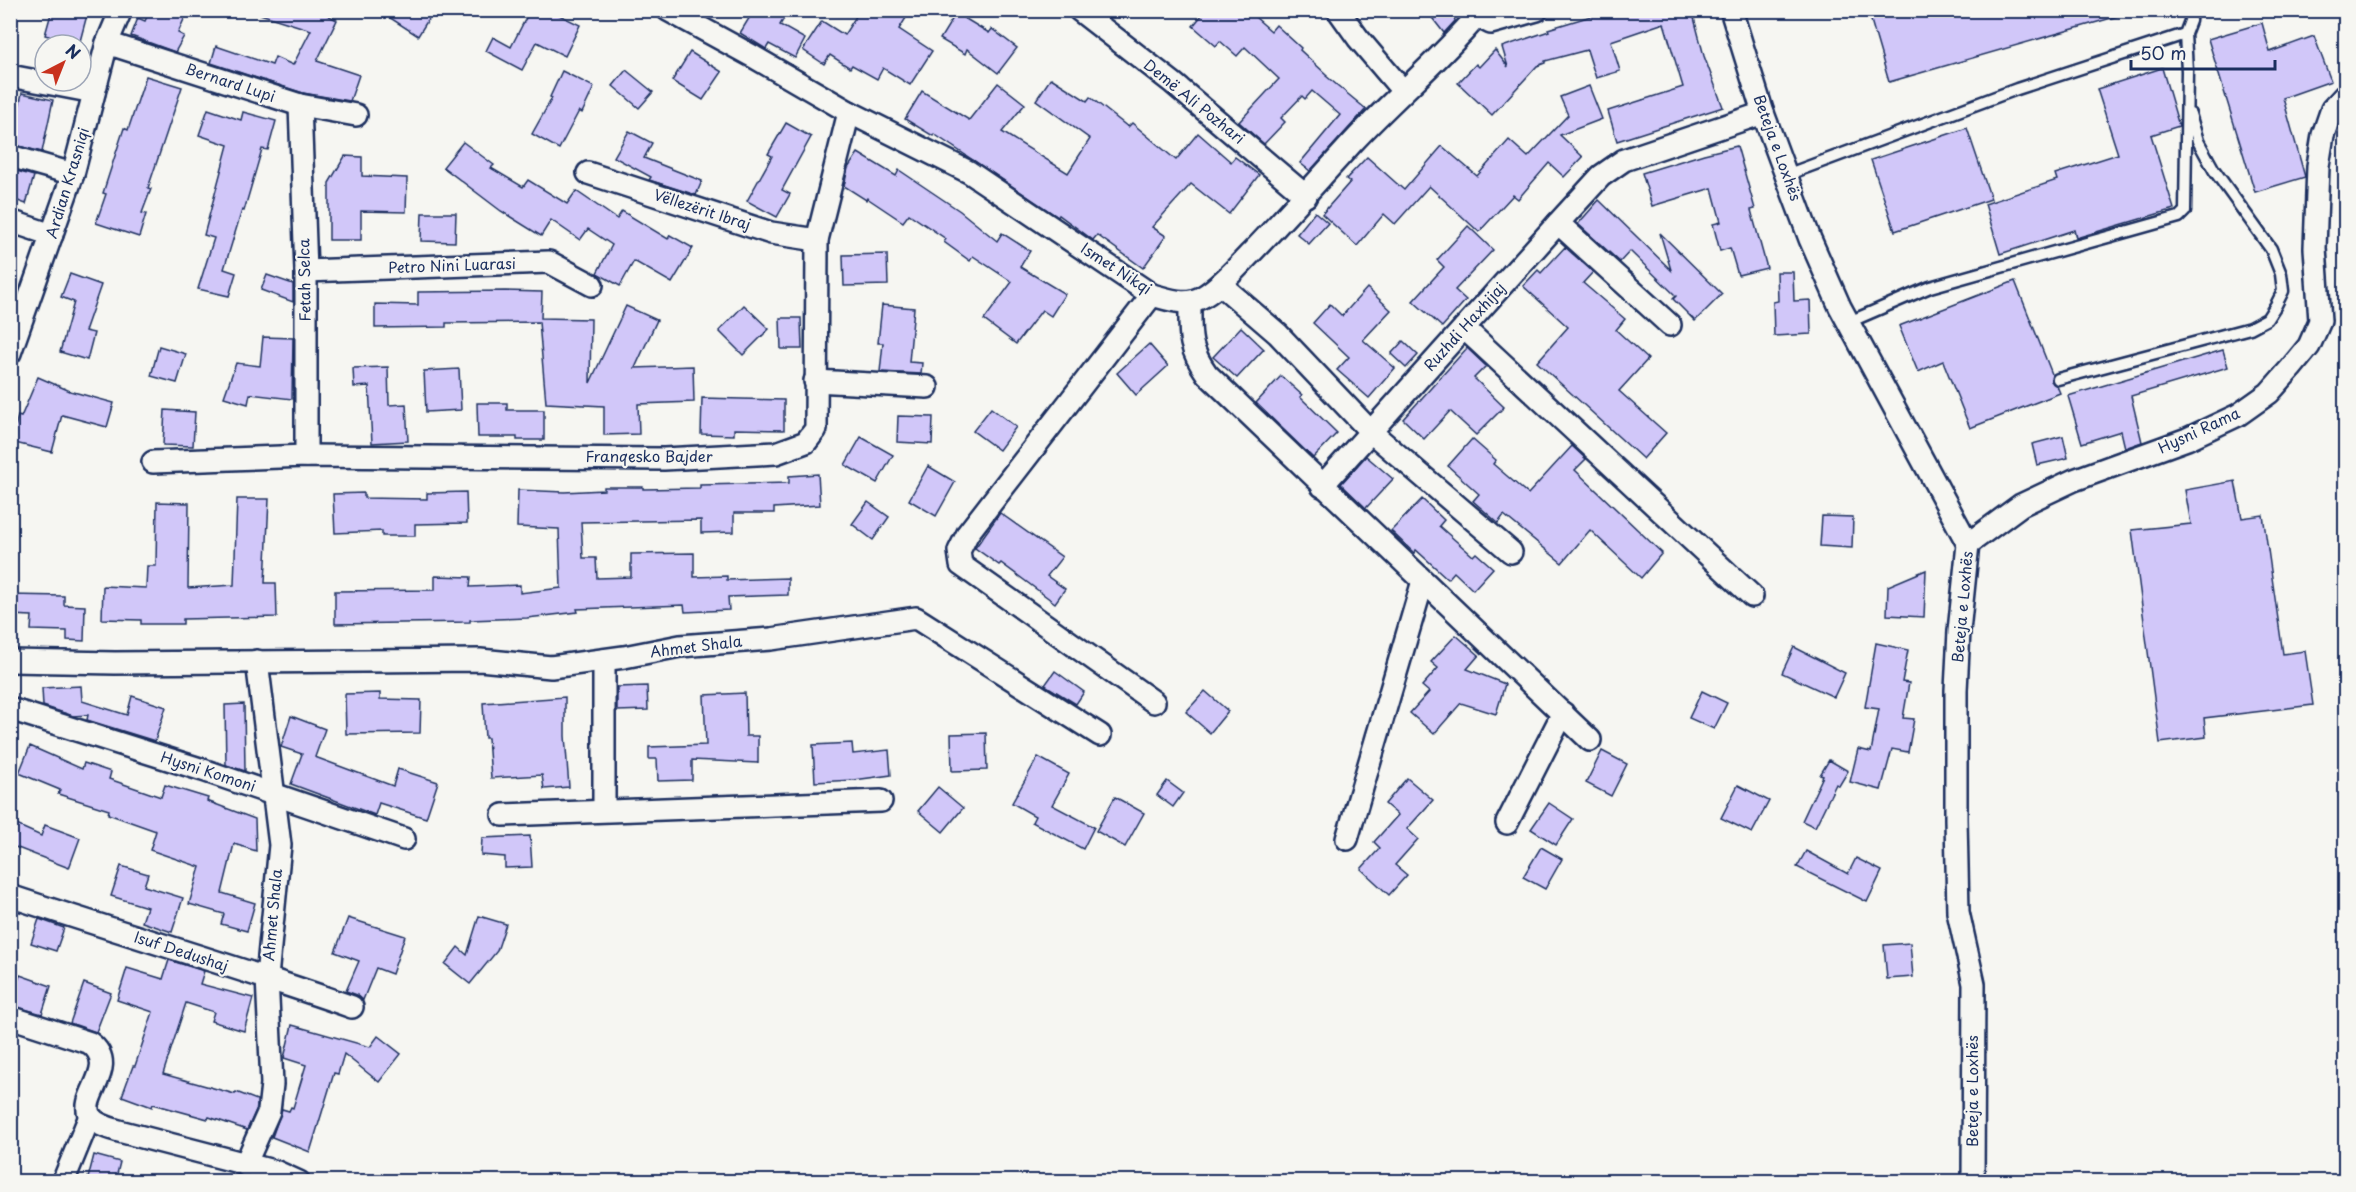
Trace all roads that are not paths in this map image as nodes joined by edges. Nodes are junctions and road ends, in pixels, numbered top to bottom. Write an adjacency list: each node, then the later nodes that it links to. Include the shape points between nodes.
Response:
1 (120, 10): 10 (street, Ardian Krasniqi)
2 (668, 10): 17 (street, Ismet Nikqi)
3 (1079, 10): 24 (street, Demë Ali Pozhari, via 1173,83)
4 (1338, 10): 12 (street)
5 (1537, 10): 8 (street, via 1491,23)
6 (1731, 10): 18 (street, Beteja e Loxhës)
7 (2191, 10): 9 (lane)
8 (1475, 13): 12 (street, via 1449,49)
9 (2185, 34): 16 (lane); 23 (lane, via 2017,89)
10 (106, 43): 13 (street, Ardian Krasniqi); 15 (street, Bernard Lupi)
11 (10, 76): 13 (street)
12 (1402, 91): 24 (street)
13 (94, 92): 22 (street, Ardian Krasniqi)
14 (2346, 94): 45 (street, Hysni Rama, via 2332,109 2318,166 2315,249 2320,321 2309,346 2291,368 2269,393 2238,415 2021,505)
15 (300, 105): 19 (street, Bernard Lupi); 29 (street, Fetah Selca)
16 (2187, 105): 34 (lane, via 2185,211 2179,217 1930,287); 38 (lane, via 2198,141 2214,170 2271,249 2283,291 2267,319 2250,327)
17 (849, 112): 28 (street, Franqesko Bajder); 32 (street, Ismet Nikqi, via 969,172)
18 (1763, 113): 23 (street, Beteja e Loxhës); 26 (street, Ruzhdi Haxhijaj, via 1624,160 1601,176)
19 (356, 115)
20 (10, 156): 22 (street)
21 (588, 173): 28 (street, Vëllezërit Ibraj, via 771,233)
22 (73, 174): 27 (street, Ardian Krasniqi)
23 (1786, 175): 34 (street, Beteja e Loxhës, via 1814,249)
24 (1306, 196): 30 (street)
25 (10, 221): 27 (street)
26 (1558, 223): 35 (street); 36 (street, Ruzhdi Haxhijaj)
27 (52, 236): 37 (street, Ardian Krasniqi)
28 (817, 240): 39 (street, Franqesko Bajder)
29 (306, 271): 31 (street, Petro Nini Luarasi, via 549,262); 42 (street, Fetah Selca)
30 (1220, 284): 33 (street); 41 (street, via 1278,334)
31 (592, 285)
32 (1152, 295): 33 (street, Ismet Nikqi); 52 (street, via 968,533 959,551 961,565)
33 (1190, 303): 44 (street, via 1190,341 1195,358)
34 (1849, 322): 45 (street, Beteja e Loxhës)
35 (1670, 325)
36 (1464, 328): 41 (street, Ruzhdi Haxhijaj); 48 (street)
37 (10, 353)
38 (2058, 379)
39 (815, 381): 40 (street); 42 (street, Franqesko Bajder, via 816,429 806,442 776,453 664,459)
40 (927, 387)
41 (1371, 432): 44 (street, Ruzhdi Haxhijaj); 46 (street)
42 (306, 456): 43 (street, Franqesko Bajder)
43 (153, 462)
44 (1322, 486): 47 (street)
45 (1968, 544): 72 (street, Beteja e Loxhës, via 1956,690 1956,819 1958,912 1974,984)
46 (1511, 552)
47 (1423, 581): 54 (street); 63 (street)
48 (1752, 596)
49 (604, 660): 51 (street, Ahmet Shala, via 551,667 480,660); 55 (street, Ahmet Shala, via 680,646 771,639 916,618); 59 (street)
50 (10, 661): 51 (street, Ahmet Shala)
51 (257, 661): 57 (street, Ahmet Shala)
52 (1154, 702)
53 (10, 709): 57 (street, Hysni Komoni)
54 (1563, 713): 56 (street); 61 (street)
55 (1100, 735)
56 (1590, 740)
57 (271, 792): 62 (street, Hysni Komoni); 65 (street, Ahmet Shala, via 280,845)
58 (881, 801): 59 (street)
59 (604, 810): 60 (street)
60 (503, 815)
61 (1507, 823)
62 (404, 839)
63 (1347, 839)
64 (10, 896): 65 (street, Isuf Dedushaj)
65 (267, 977): 66 (street, Isuf Dedushaj); 69 (street, Ahmet Shala, via 272,1084 269,1111)
66 (352, 1007)
67 (10, 1017): 68 (street, via 98,1049 102,1064 88,1109)
68 (90, 1116): 69 (street, via 98,1124 119,1131); 70 (street)
69 (244, 1165): 71 (street, via 277,1172)
70 (63, 1182)
71 (299, 1182)
72 (1973, 1182)

